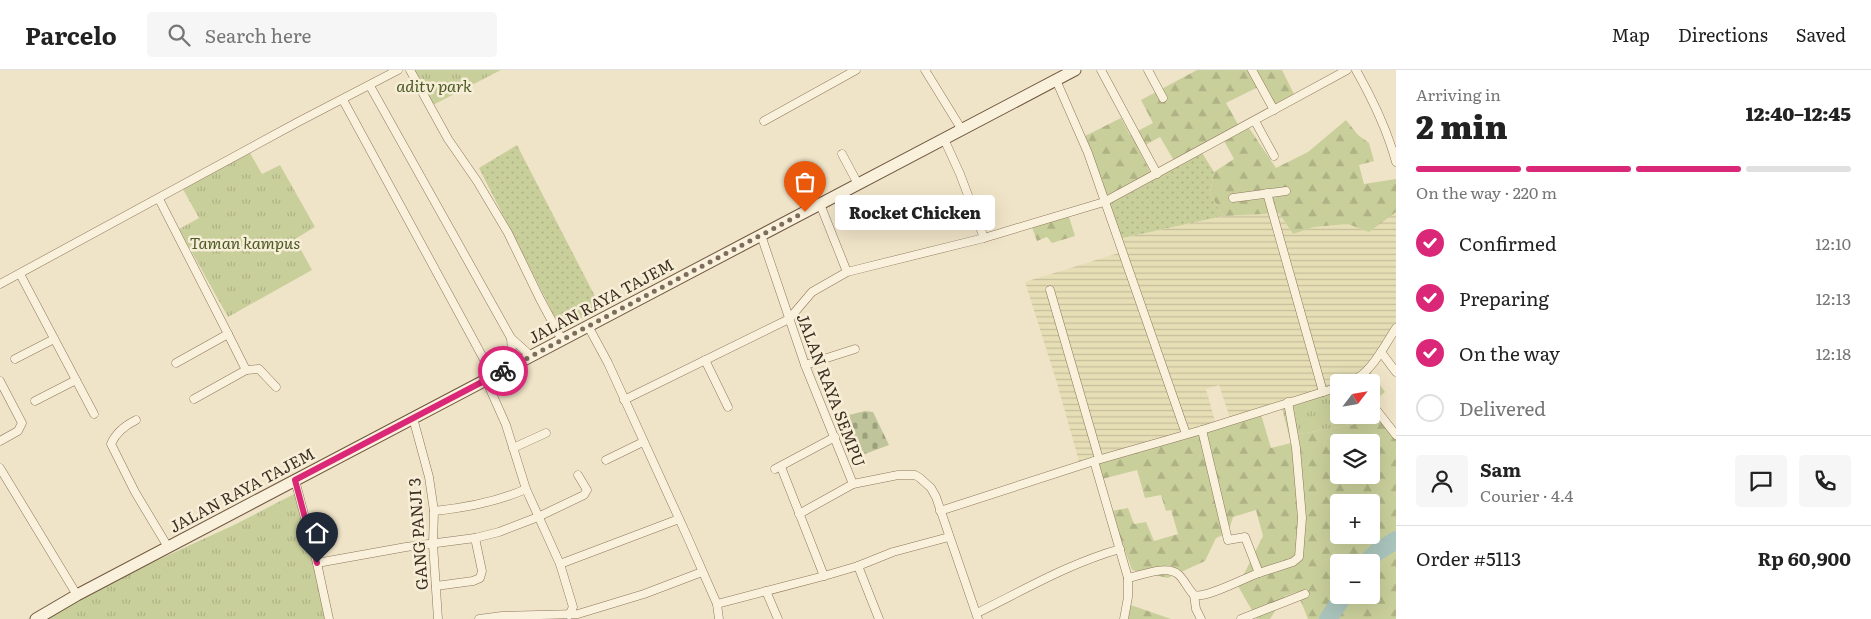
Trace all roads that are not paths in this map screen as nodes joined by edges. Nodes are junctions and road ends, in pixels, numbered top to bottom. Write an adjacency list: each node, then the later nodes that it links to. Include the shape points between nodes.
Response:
1 (398, 70): 12 (street)
2 (410, 70): 43 (street, via 448,140 508,232)
3 (856, 70): 16 (street)
4 (925, 70): 18 (street)
5 (1075, 70): 11 (main road, JALAN RAYA TAJEM)
6 (1100, 70): 23 (street)
7 (1148, 70): 13 (street)
8 (1252, 70): 15 (street)
9 (1347, 70): 15 (street)
10 (1356, 70): 22 (street, via 1380,114)
11 (1056, 80): 18 (main road, JALAN RAYA TAJEM); 29 (street, via 1088,153)
12 (370, 86): 14 (street); 41 (street)
13 (1163, 98)
14 (343, 100): 28 (street); 55 (street)
15 (1274, 110): 17 (street)
16 (764, 121)
17 (1255, 121): 21 (street); 23 (street)
18 (962, 130): 19 (main road, JALAN RAYA TAJEM)
19 (944, 139): 24 (main road, JALAN RAYA TAJEM); 32 (street)
20 (842, 154): 24 (street)
21 (1274, 156)
22 (1396, 162)
23 (1157, 174): 29 (street)
24 (858, 184): 30 (main road, JALAN RAYA TAJEM)
25 (1286, 191): 26 (street)
26 (1267, 193): 27 (street); 60 (street)
27 (1233, 198)
28 (159, 199): 34 (street); 40 (street)
29 (1104, 202): 32 (street); 72 (street)
30 (820, 204): 31 (main road, JALAN RAYA TAJEM); 33 (street)
31 (761, 235): 37 (street, JALAN RAYA SEMPU); 38 (main road, JALAN RAYA TAJEM)
32 (984, 238): 33 (street)
33 (847, 272): 37 (street, via 812,292)
34 (20, 274): 35 (street); 42 (street)
35 (0, 284)
36 (1050, 290): 79 (street)
37 (789, 319): 48 (street); 50 (street, JALAN RAYA SEMPU)
38 (588, 326): 43 (main road, JALAN RAYA TAJEM); 62 (street)
39 (1396, 328): 45 (street)
40 (228, 334): 49 (street); 52 (street)
41 (511, 338): 46 (street); 51 (street)
42 (54, 339): 47 (street); 56 (street)
43 (562, 340): 46 (main road, JALAN RAYA TAJEM)
44 (856, 349): 50 (street)
45 (1381, 352): 53 (street); 54 (street)
46 (531, 356): 51 (main road, JALAN RAYA TAJEM)
47 (15, 359)
48 (705, 360): 62 (street); 65 (street)
49 (176, 363)
50 (805, 365): 74 (street, JALAN RAYA SEMPU)
51 (513, 366): 55 (main road, JALAN RAYA TAJEM)
52 (246, 370): 58 (street, via 259,369); 61 (street)
53 (1396, 372)
54 (1362, 374)
55 (489, 378): 68 (main road, JALAN RAYA TAJEM); 77 (street)
56 (76, 380): 63 (street); 66 (street)
57 (0, 381): 75 (street, via 22,423 18,431)
58 (276, 387)
59 (1330, 390): 60 (street)
60 (1323, 392): 64 (street)
61 (194, 399)
62 (624, 400): 76 (street)
63 (36, 401)
64 (1288, 402): 70 (street); 99 (street, via 1302,518 1299,557 1293,562)
65 (728, 407)
66 (94, 414)
67 (1380, 415): 73 (street)
68 (413, 418): 82 (main road, JALAN RAYA TAJEM); 86 (street, GANG PANJI 3, via 429,477)
69 (136, 420): 93 (street, via 122,428 111,444)
70 (1202, 430): 72 (street); 99 (street, via 1228,540 1244,537)
71 (546, 433): 77 (street)
72 (1186, 434): 79 (street)
73 (1396, 435)
74 (835, 437): 83 (street, JALAN RAYA SEMPU); 87 (street, via 778,468)
75 (0, 441)
76 (643, 442): 78 (street); 89 (street)
77 (513, 448): 84 (street)
78 (606, 460)
79 (1096, 460): 85 (street); 94 (street)
80 (0, 468): 105 (street)
81 (578, 475): 88 (street, via 587,490 584,496)
82 (295, 480): 93 (main road, JALAN RAYA TAJEM); 95 (street)
83 (853, 484): 85 (street, JALAN RAYA SEMPU, via 915,475 931,488); 87 (street)
84 (526, 489): 86 (street, via 480,503); 88 (street)
85 (940, 510): 91 (street, JALAN RAYA SEMPU)
86 (434, 511): 92 (street, GANG PANJI 3)
87 (799, 514): 100 (street)
88 (538, 517): 90 (street); 96 (street)
89 (679, 519): 96 (street); 98 (street)
90 (475, 538): 92 (street); 102 (street, via 482,571 480,578)
91 (949, 538): 97 (street, via 894,552); 109 (street, JALAN RAYA SEMPU)
92 (433, 544): 95 (street); 102 (street, GANG PANJI 3)
93 (168, 547): 105 (main road, JALAN RAYA TAJEM)
94 (1120, 549): 101 (street); 109 (street, via 1064,569)
95 (317, 563): 112 (street)
96 (560, 564): 108 (street, via 573,607)
97 (858, 566): 100 (street); 117 (street)
98 (702, 572): 107 (street); 108 (street, via 620,602)
99 (1259, 572): 106 (street, via 1206,596)
100 (824, 576): 103 (street)
101 (1128, 578): 106 (street, via 1174,571); 118 (street)
102 (436, 586): 113 (street, GANG PANJI 3)
103 (766, 591): 107 (street); 116 (street)
104 (1305, 594): 120 (street)
105 (77, 595): 111 (main road, JALAN RAYA TAJEM)
106 (1194, 595): 119 (street)
107 (717, 604): 115 (street)
108 (569, 614): 110 (street)
109 (977, 616)
110 (556, 617): 114 (street)
111 (36, 619)
112 (328, 619)
113 (438, 619)
114 (479, 619)
115 (719, 619)
116 (778, 619)
117 (879, 619)
118 (1124, 619)
119 (1201, 619)
120 (1241, 619)

